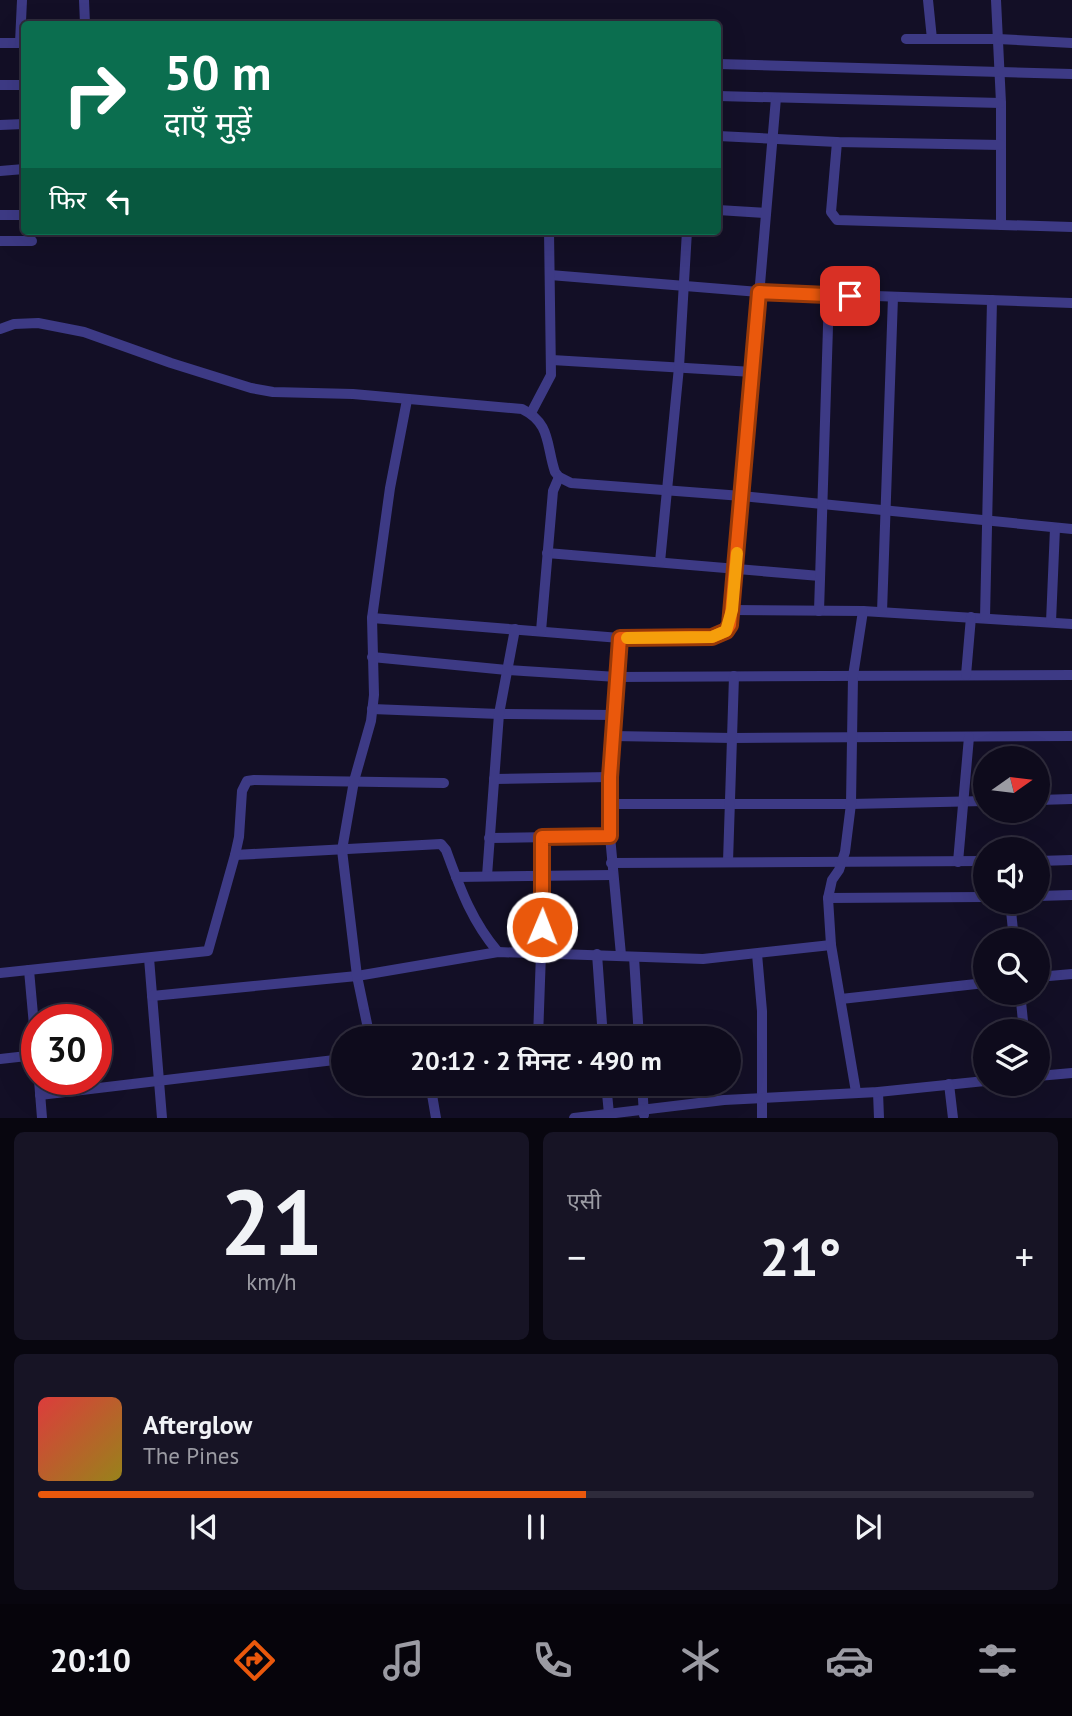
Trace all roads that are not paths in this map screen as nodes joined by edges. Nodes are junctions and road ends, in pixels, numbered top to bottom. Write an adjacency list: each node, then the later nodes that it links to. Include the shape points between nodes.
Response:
1 (22, 0): 5 (street)
2 (84, 0): 6 (street)
3 (928, 0): 8 (street)
4 (996, 0): 9 (street)
5 (22, 21)
6 (85, 21)
7 (906, 38): 8 (street)
8 (932, 39): 9 (street)
9 (998, 39): 12 (street); 14 (street)
10 (0, 43): 11 (street)
11 (21, 43)
12 (1072, 43)
13 (721, 64): 14 (street)
14 (1000, 72): 15 (street); 20 (street)
15 (1072, 74)
16 (0, 85): 17 (street)
17 (21, 85)
18 (721, 96): 19 (street)
19 (776, 98): 20 (street); 24 (street)
20 (1001, 103): 26 (street)
21 (21, 124): 22 (street)
22 (0, 125)
23 (721, 136): 24 (street)
24 (773, 139): 25 (street); 30 (street)
25 (836, 142): 26 (street); 33 (street, via 831,212 837,220)
26 (1001, 145): 33 (street)
27 (21, 169): 28 (street)
28 (0, 172)
29 (721, 210): 30 (street)
30 (766, 214): 41 (street)
31 (0, 215): 32 (street)
32 (21, 215)
33 (1000, 225): 34 (street)
34 (1072, 227)
35 (549, 235): 39 (street)
36 (687, 235): 40 (street)
37 (0, 241): 38 (street)
38 (32, 241)
39 (550, 275): 40 (street); 47 (street)
40 (684, 286): 41 (street); 48 (street)
41 (759, 292): 42 (street); 49 (street)
42 (829, 295): 43 (street); 55 (street)
43 (893, 298): 44 (street); 56 (street)
44 (992, 300): 45 (street); 57 (street)
45 (1072, 303)
46 (0, 328): 50 (street, via 38,323 84,332 272,392)
47 (552, 360): 48 (street); 51 (street, via 548,384)
48 (679, 367): 49 (street); 53 (street)
49 (753, 372): 54 (street)
50 (407, 400): 51 (street); 69 (street)
51 (531, 413): 52 (street, via 545,430)
52 (559, 477): 53 (street, via 571,483); 60 (street, via 553,491)
53 (668, 490): 54 (street); 61 (street)
54 (742, 496): 55 (street); 62 (street)
55 (822, 504): 56 (street); 63 (street)
56 (886, 512): 57 (street); 67 (street)
57 (987, 521): 58 (street); 70 (street)
58 (1055, 528): 59 (street); 71 (street)
59 (1072, 529)
60 (547, 553): 61 (street); 74 (street)
61 (660, 562): 62 (street)
62 (736, 569): 63 (street); 64 (street)
63 (820, 576): 65 (street)
64 (732, 610): 65 (street); 75 (street, via 726,631 712,637)
65 (819, 611): 66 (street)
66 (863, 611): 67 (street); 81 (street)
67 (882, 612): 68 (street)
68 (971, 617): 70 (street); 78 (street)
69 (372, 618): 73 (street); 76 (street)
70 (985, 618): 71 (street)
71 (1051, 622): 72 (street)
72 (1072, 624)
73 (515, 629): 74 (street); 77 (street)
74 (541, 631): 75 (street)
75 (620, 638): 82 (street)
76 (372, 657): 77 (street); 83 (street)
77 (507, 670): 82 (street); 84 (street)
78 (966, 675): 79 (street); 81 (street)
79 (1072, 675)
80 (734, 676): 81 (street); 82 (street); 89 (street)
81 (853, 676): 90 (street)
82 (617, 677): 85 (street)
83 (372, 709): 84 (street); 93 (street)
84 (499, 714): 85 (street); 92 (street)
85 (614, 715): 86 (street)
86 (612, 736): 89 (street); 91 (street)
87 (1072, 736): 88 (street)
88 (969, 737): 90 (street); 97 (street)
89 (733, 738): 90 (street); 100 (street)
90 (850, 738): 101 (street)
91 (610, 777): 92 (street); 99 (street)
92 (494, 779): 104 (street)
93 (354, 781): 94 (street); 105 (street); 106 (street, via 247,781)
94 (444, 783)
95 (1072, 799): 96 (street)
96 (1050, 800)
97 (964, 801): 98 (street); 101 (street); 112 (street)
98 (973, 801)
99 (610, 804): 100 (street); 102 (street)
100 (731, 804): 101 (street); 110 (street)
101 (851, 804): 111 (street)
102 (610, 836): 103 (street); 113 (street)
103 (542, 837): 104 (street); 114 (street)
104 (489, 838): 116 (street)
105 (342, 850): 106 (street); 117 (street, via 441,844); 133 (street)
106 (235, 855): 129 (street, via 208,951)
107 (1050, 860): 108 (street)
108 (1072, 860)
109 (973, 861): 112 (street)
110 (727, 862): 111 (street); 113 (street)
111 (842, 862): 112 (street); 121 (street)
112 (958, 862)
113 (611, 863): 115 (street)
114 (542, 875): 115 (street); 116 (street); 124 (street)
115 (613, 875): 127 (street)
116 (487, 876): 117 (street)
117 (456, 877): 123 (street, via 473,918)
118 (1072, 895): 119 (street)
119 (1050, 896)
120 (973, 897): 121 (street)
121 (828, 898): 122 (street)
122 (831, 945): 126 (street); 137 (street)
123 (498, 953): 124 (street); 133 (street)
124 (541, 953): 125 (street); 140 (street)
125 (597, 954): 127 (street); 141 (street)
126 (757, 954): 128 (street, via 703,959); 158 (street)
127 (621, 955): 128 (street)
128 (634, 957): 142 (street)
129 (149, 958): 130 (street); 136 (street)
130 (29, 970): 131 (street); 138 (street)
131 (0, 973)
132 (1072, 974): 134 (street)
133 (357, 976): 136 (street); 139 (street)
134 (1050, 976)
135 (973, 984): 137 (street)
136 (152, 996): 148 (street)
137 (841, 999): 152 (street)
138 (32, 1004)
139 (367, 1026)
140 (538, 1026)
141 (602, 1026)
142 (638, 1026)
143 (21, 1058): 144 (street)
144 (0, 1059)
145 (331, 1060): 148 (street)
146 (1072, 1073): 147 (street)
147 (1050, 1075)
148 (158, 1080): 151 (street); 162 (street)
149 (973, 1081): 150 (street)
150 (949, 1084): 153 (street); 167 (street)
151 (112, 1086)
152 (856, 1092): 153 (street); 158 (street)
153 (878, 1092): 166 (street)
154 (40, 1095): 161 (street)
155 (432, 1096): 163 (street)
156 (607, 1096): 159 (street)
157 (643, 1096): 160 (street)
158 (762, 1099): 160 (street, via 724,1100); 165 (street)
159 (608, 1114): 160 (street); 164 (street)
160 (644, 1114)
161 (42, 1118)
162 (162, 1118)
163 (436, 1118)
164 (574, 1118)
165 (762, 1118)
166 (879, 1118)
167 (953, 1118)

